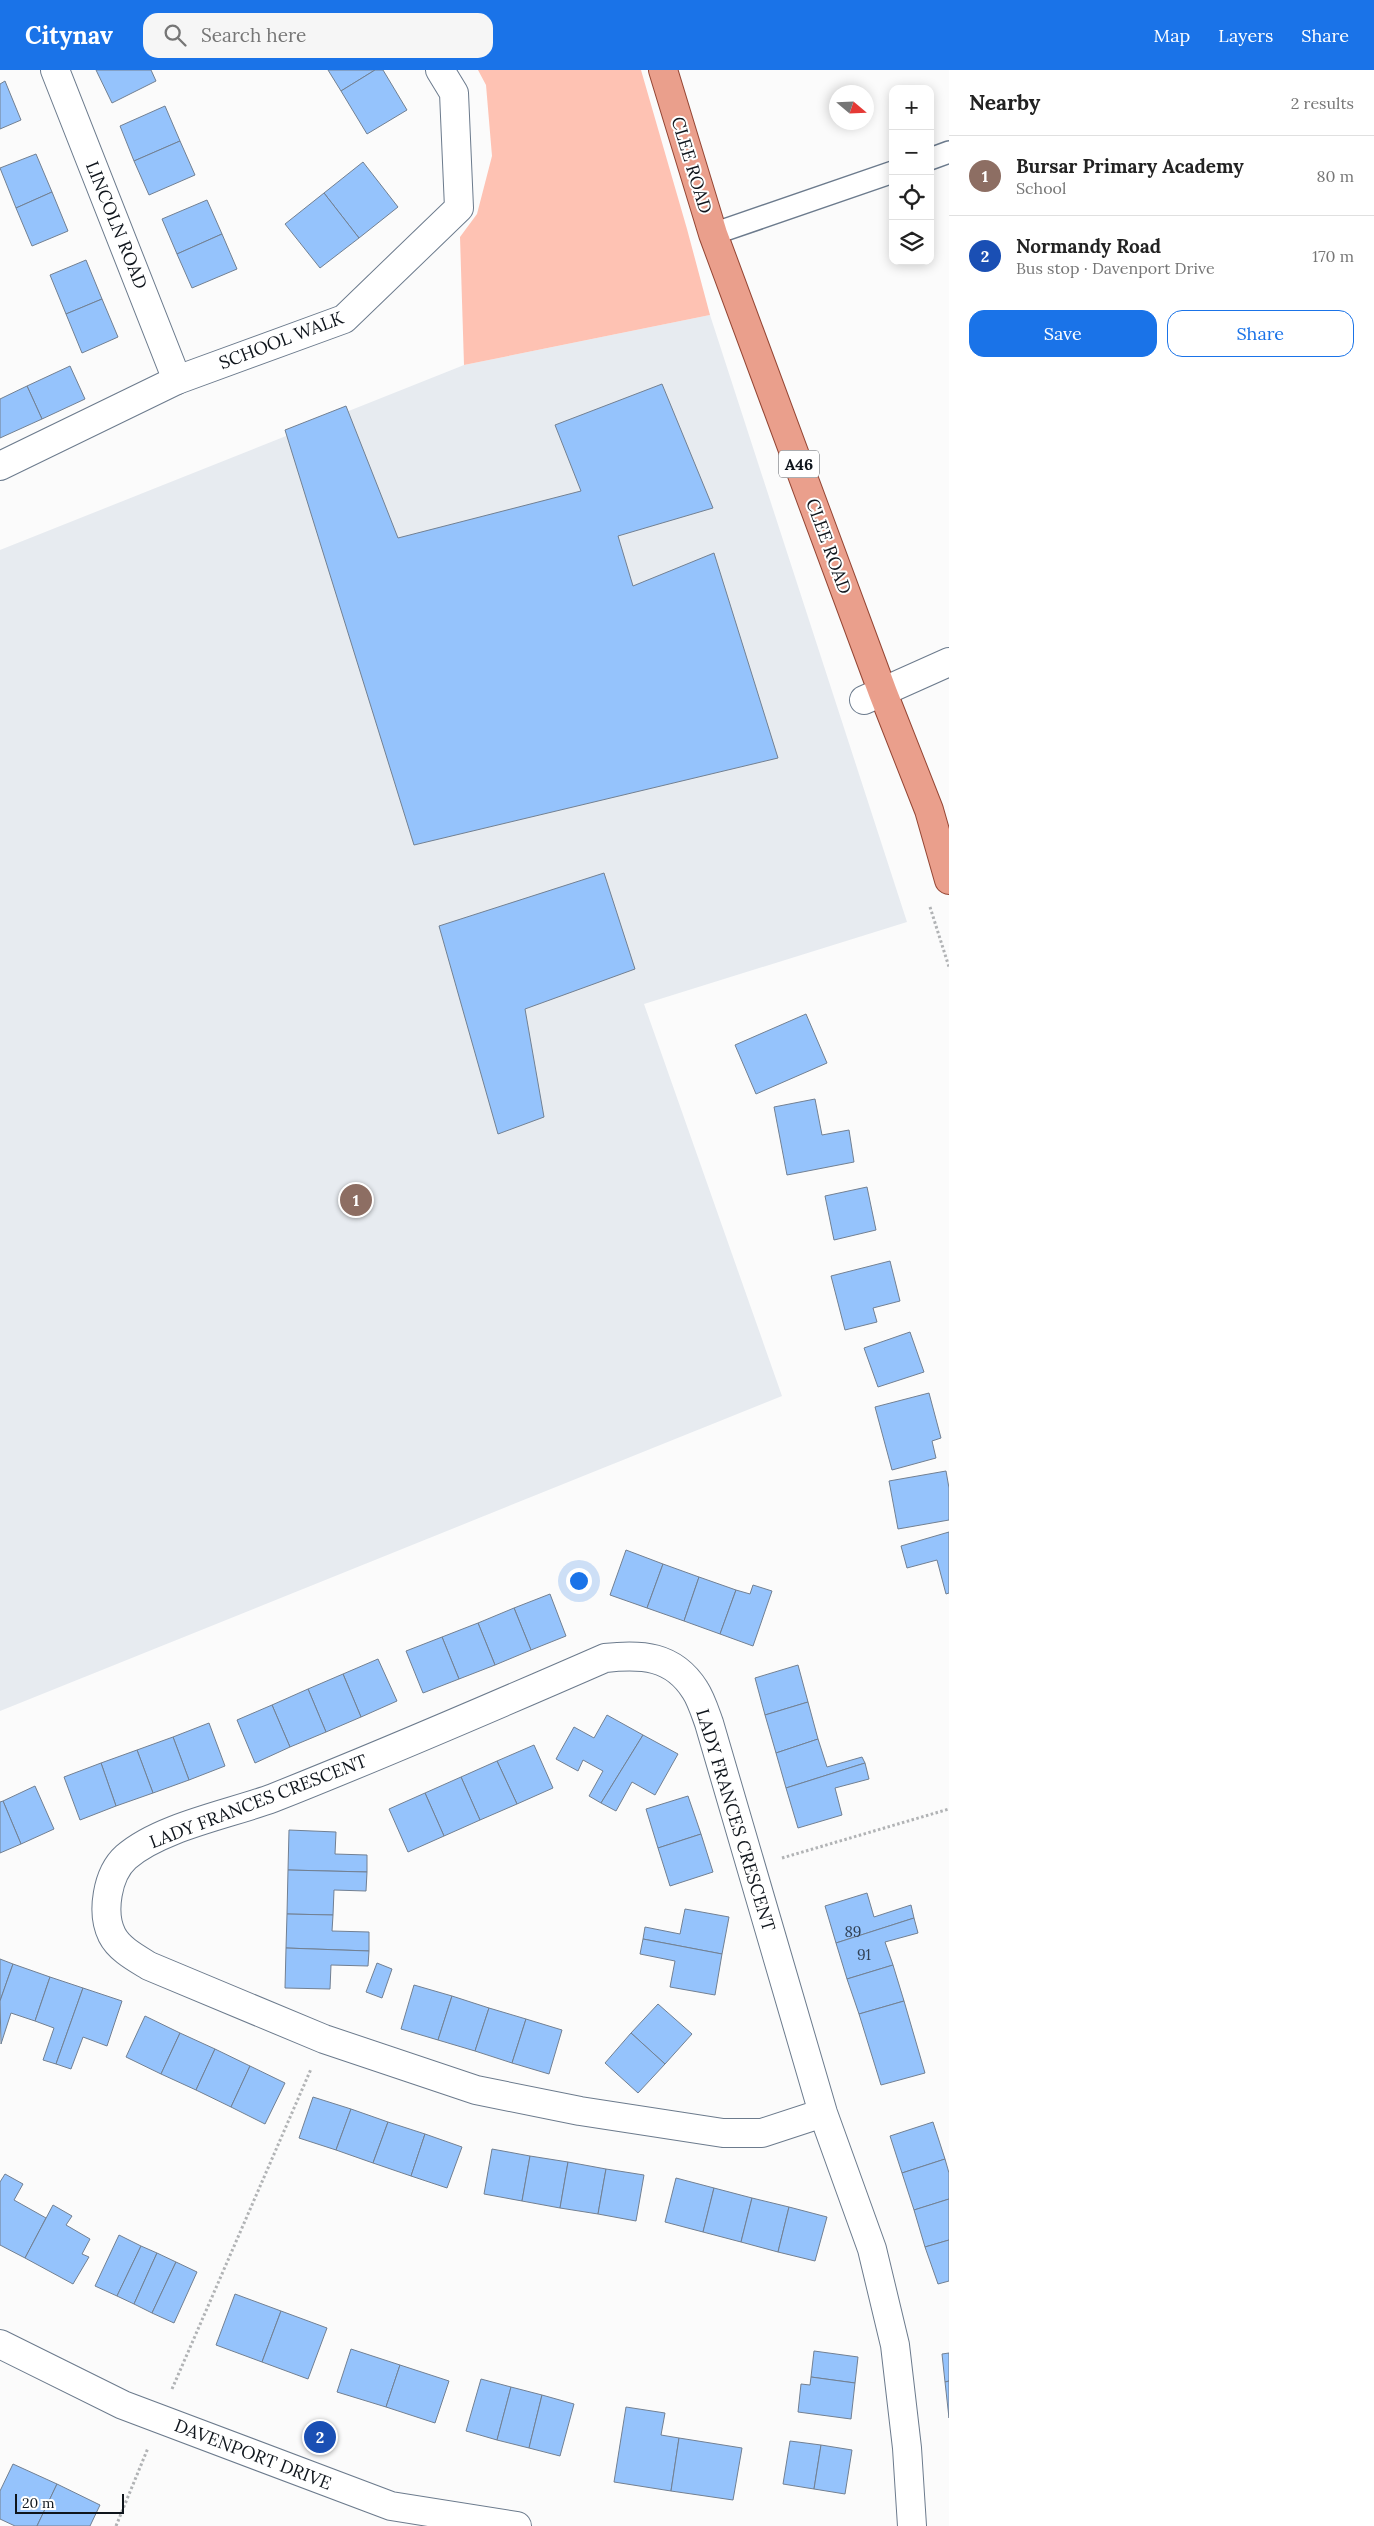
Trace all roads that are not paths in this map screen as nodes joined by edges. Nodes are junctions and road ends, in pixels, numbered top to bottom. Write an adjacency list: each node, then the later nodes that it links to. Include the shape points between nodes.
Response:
1 (55, 70): 8 (street, LINCOLN ROAD)
2 (440, 70): 8 (street, SCHOOL WALK, via 454,93 459,208 344,319)
3 (663, 70): 7 (main road, CLEE ROAD / A46)
4 (949, 152): 5 (lane)
5 (934, 158)
6 (889, 173): 7 (lane)
7 (713, 234): 11 (main road, CLEE ROAD / A46)
8 (177, 380): 9 (street, SCHOOL WALK)
9 (0, 466)
10 (949, 662): 11 (street)
11 (873, 697): 12 (main road, CLEE ROAD / A46, via 929,810)
12 (949, 880)
13 (823, 2113): 13 (street, LADY FRANCES CRESCENT, via 709,1723 695,1690 683,1675 650,1656 604,1658 272,1798 178,1830 148,1843 125,1858 113,1875 106,1914 112,1936 125,1951 149,1966 324,2039 476,2090 580,2112 723,2133 762,2133); 16 (street, LADY FRANCES CRESCENT, via 872,2249 895,2345)
14 (0, 2344): 15 (street, DAVENPORT DRIVE, via 123,2405 391,2506)
15 (517, 2526)
16 (912, 2526)

